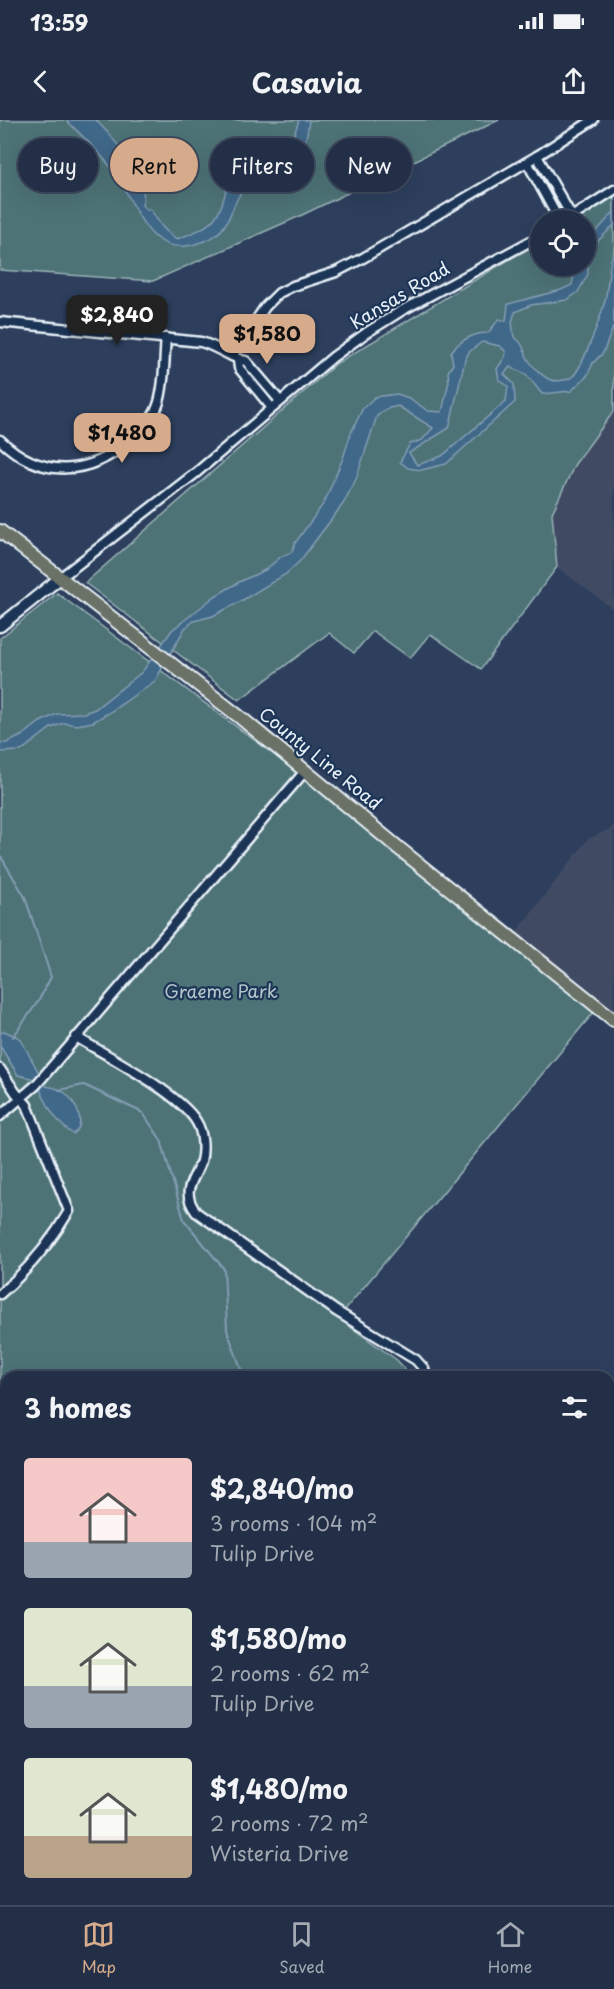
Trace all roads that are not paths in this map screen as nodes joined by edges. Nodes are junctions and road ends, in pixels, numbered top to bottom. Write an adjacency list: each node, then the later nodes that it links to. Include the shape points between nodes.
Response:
1 (593, 120): 2 (street)
2 (537, 156): 3 (street); 6 (street)
3 (527, 162): 5 (street); 11 (street, via 356,262 279,293 265,307)
4 (614, 190): 7 (street)
5 (553, 210)
6 (565, 210)
7 (584, 210)
8 (530, 241): 12 (street, Kansas Road, via 366,333)
9 (0, 322): 10 (street)
10 (166, 338): 11 (street, via 211,344); 14 (street, via 159,403 138,434 113,454 81,467 55,468 30,461)
11 (235, 358): 12 (street, via 246,361); 13 (street)
12 (280, 401): 13 (street, Kansas Road)
13 (272, 408): 16 (street, Kansas Road, via 197,472)
14 (0, 440)
15 (0, 531): 16 (main road, County Line Road)
16 (60, 578): 17 (street); 18 (main road, County Line Road)
17 (0, 626)
18 (306, 770): 19 (main road, County Line Road); 20 (street)
19 (614, 1020)
20 (76, 1037): 22 (street); 25 (street, via 167,1093 196,1121 201,1135 201,1160 189,1187 196,1212 336,1311 416,1360)
21 (0, 1069): 22 (street)
22 (21, 1098): 23 (street); 24 (street, via 69,1211 53,1238)
23 (0, 1116)
24 (0, 1294)
25 (424, 1371)

